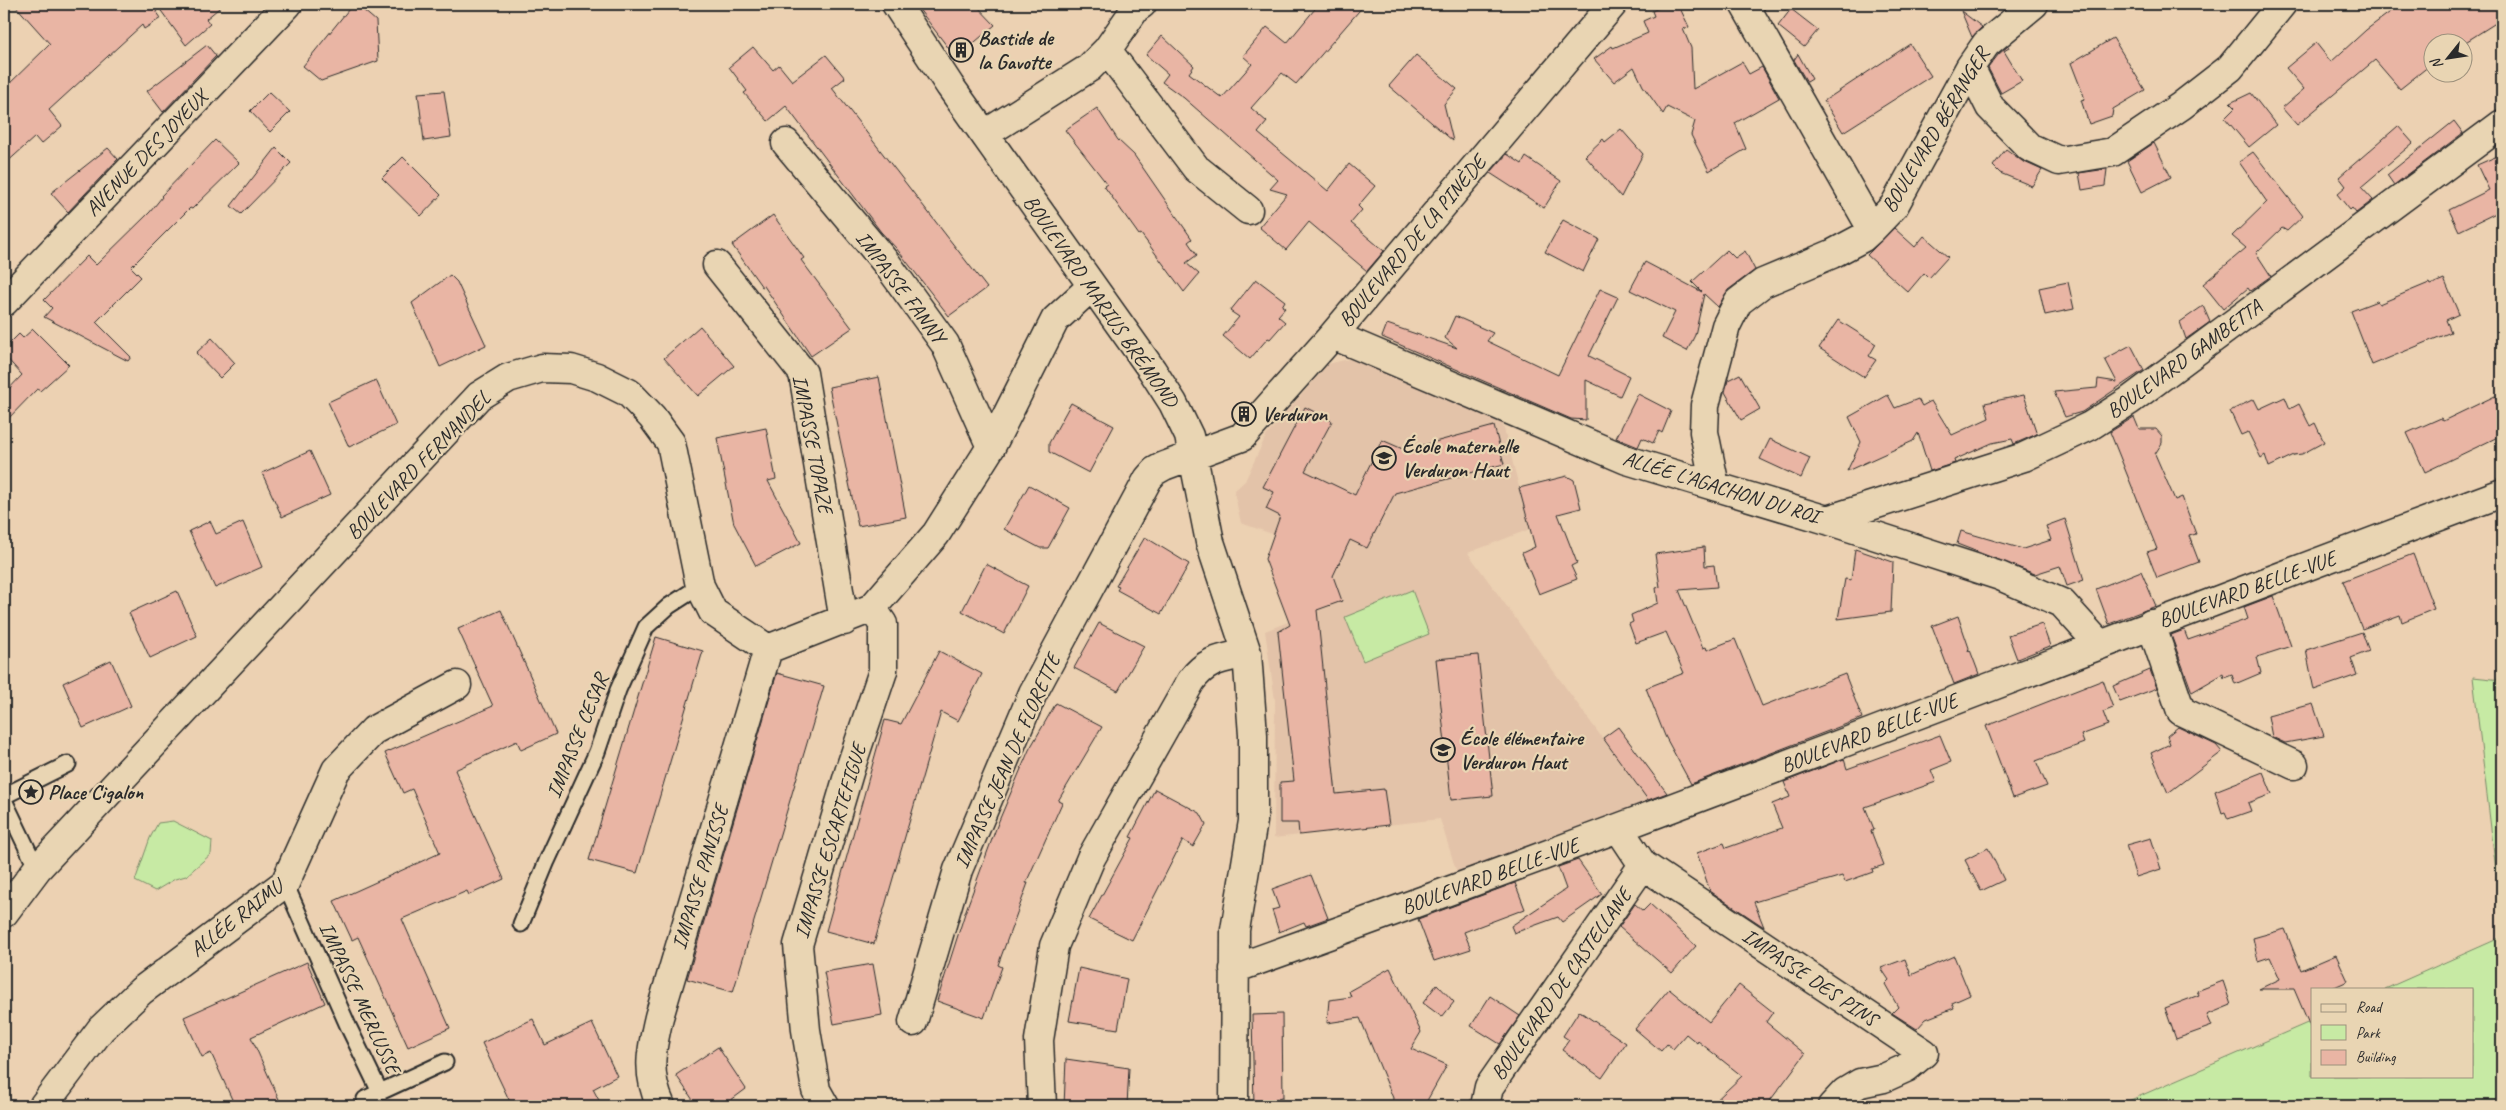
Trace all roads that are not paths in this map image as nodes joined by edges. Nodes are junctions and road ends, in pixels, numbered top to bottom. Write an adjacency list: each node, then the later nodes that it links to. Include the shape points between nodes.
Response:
1 (288, 4): 17 (street, AVENUE DES JOYEUX)
2 (896, 4): 11 (street, BOULEVARD MARIUS BRÉMOND)
3 (1142, 4): 8 (street)
4 (1613, 4): 18 (street, BOULEVARD DE LA PINÈDE)
5 (1744, 4): 14 (street)
6 (2034, 4): 9 (street, BOULEVARD BÉRANGER, via 1986,44)
7 (2282, 4): 9 (street, via 2230,68 2113,152 2059,161 2029,147 1990,107)
8 (1107, 50): 11 (street, via 1090,68); 13 (street, via 1196,168)
9 (1970, 67): 14 (street, BOULEVARD BÉRANGER, via 1894,206)
10 (2502, 124): 23 (street, BOULEVARD GAMBETTA, via 2090,426 2024,457)
11 (985, 134): 16 (street, BOULEVARD MARIUS BRÉMOND)
12 (786, 143): 19 (street, IMPASSE FANNY, via 887,264 945,344)
13 (1248, 210)
14 (1872, 229): 21 (street, BOULEVARD BÉRANGER, via 1832,254 1763,283 1738,302 1726,326 1705,405 1704,432)
15 (717, 265): 26 (street, IMPASSE TOPAZE, via 803,373)
16 (1091, 287): 19 (street, via 1055,320); 20 (street, BOULEVARD MARIUS BRÉMOND, via 1173,403 1189,436)
17 (4, 302)
18 (1333, 335): 20 (street, BOULEVARD DE LA PINÈDE, via 1242,436); 21 (street, ALLÉE L'AGACHON DU ROI, via 1627,460)
19 (991, 447): 25 (street, via 936,534)
20 (1193, 455): 30 (street, BOULEVARD MARIUS BRÉMOND, via 1210,542); 43 (street, IMPASSE JEAN DE FLORETTE, via 1164,466 1148,479 1033,693 958,870)
21 (1715, 486): 23 (street, ALLÉE L'AGACHON DU ROI)
22 (2502, 493): 27 (street, BOULEVARD BELLE-VUE)
23 (1827, 520): 28 (street, ALLÉE L'AGACHON DU ROI, via 2000,576 2062,603)
24 (700, 586): 29 (street, BOULEVARD FERNANDEL, via 713,612); 38 (street, BOULEVARD FERNANDEL, via 671,443 652,416 629,393 597,376 571,369 542,368 508,378 479,396); 41 (lane, IMPASSE CESAR, via 669,606 646,627 618,690 597,752 546,861)
25 (872, 608): 26 (street); 49 (street, IMPASSE ESCARTEFIGUE, via 883,624 883,671 798,945 806,1030 816,1090)
26 (844, 621): 29 (street)
27 (2151, 624): 28 (street, BOULEVARD BELLE-VUE); 33 (street, via 2181,711)
28 (2100, 645): 36 (street, BOULEVARD BELLE-VUE)
29 (768, 649): 48 (street, IMPASSE PANISSE, via 649,1058 654,1091)
30 (1247, 653): 42 (street, BOULEVARD MARIUS BRÉMOND, via 1253,735 1253,821 1235,930); 50 (street, via 1210,662 1199,670 1091,858 1054,946 1039,1040)
31 (457, 686): 39 (street, ALLÉE RAIMU, via 374,730 336,770)
32 (68, 764): 34 (lane)
33 (2294, 765)
34 (4, 796)
35 (4, 800): 38 (lane)
36 (1620, 828): 37 (street, IMPASSE DES PINS); 42 (street, BOULEVARD BELLE-VUE)
37 (1643, 865): 52 (street, BOULEVARD DE CASTELLANE, via 1489,1087); 53 (street, IMPASSE DES PINS, via 1924,1053 1906,1068 1884,1078 1860,1083 1845,1092)
38 (37, 868): 40 (street, BOULEVARD FERNANDEL)
39 (285, 884): 45 (lane, IMPASSE MERLUSSE); 46 (street, ALLÉE RAIMU, via 141,991 101,1029)
40 (4, 913)
41 (521, 924)
42 (1234, 969): 51 (street, BOULEVARD MARIUS BRÉMOND)
43 (913, 1022)
44 (445, 1062): 45 (lane, IMPASSE MERLUSSE)
45 (380, 1092): 47 (lane, via 365,1099)
46 (43, 1106)
47 (367, 1106)
48 (661, 1106)
49 (825, 1106)
50 (1042, 1106)
51 (1234, 1106)
52 (1486, 1106)
53 (1832, 1106)

